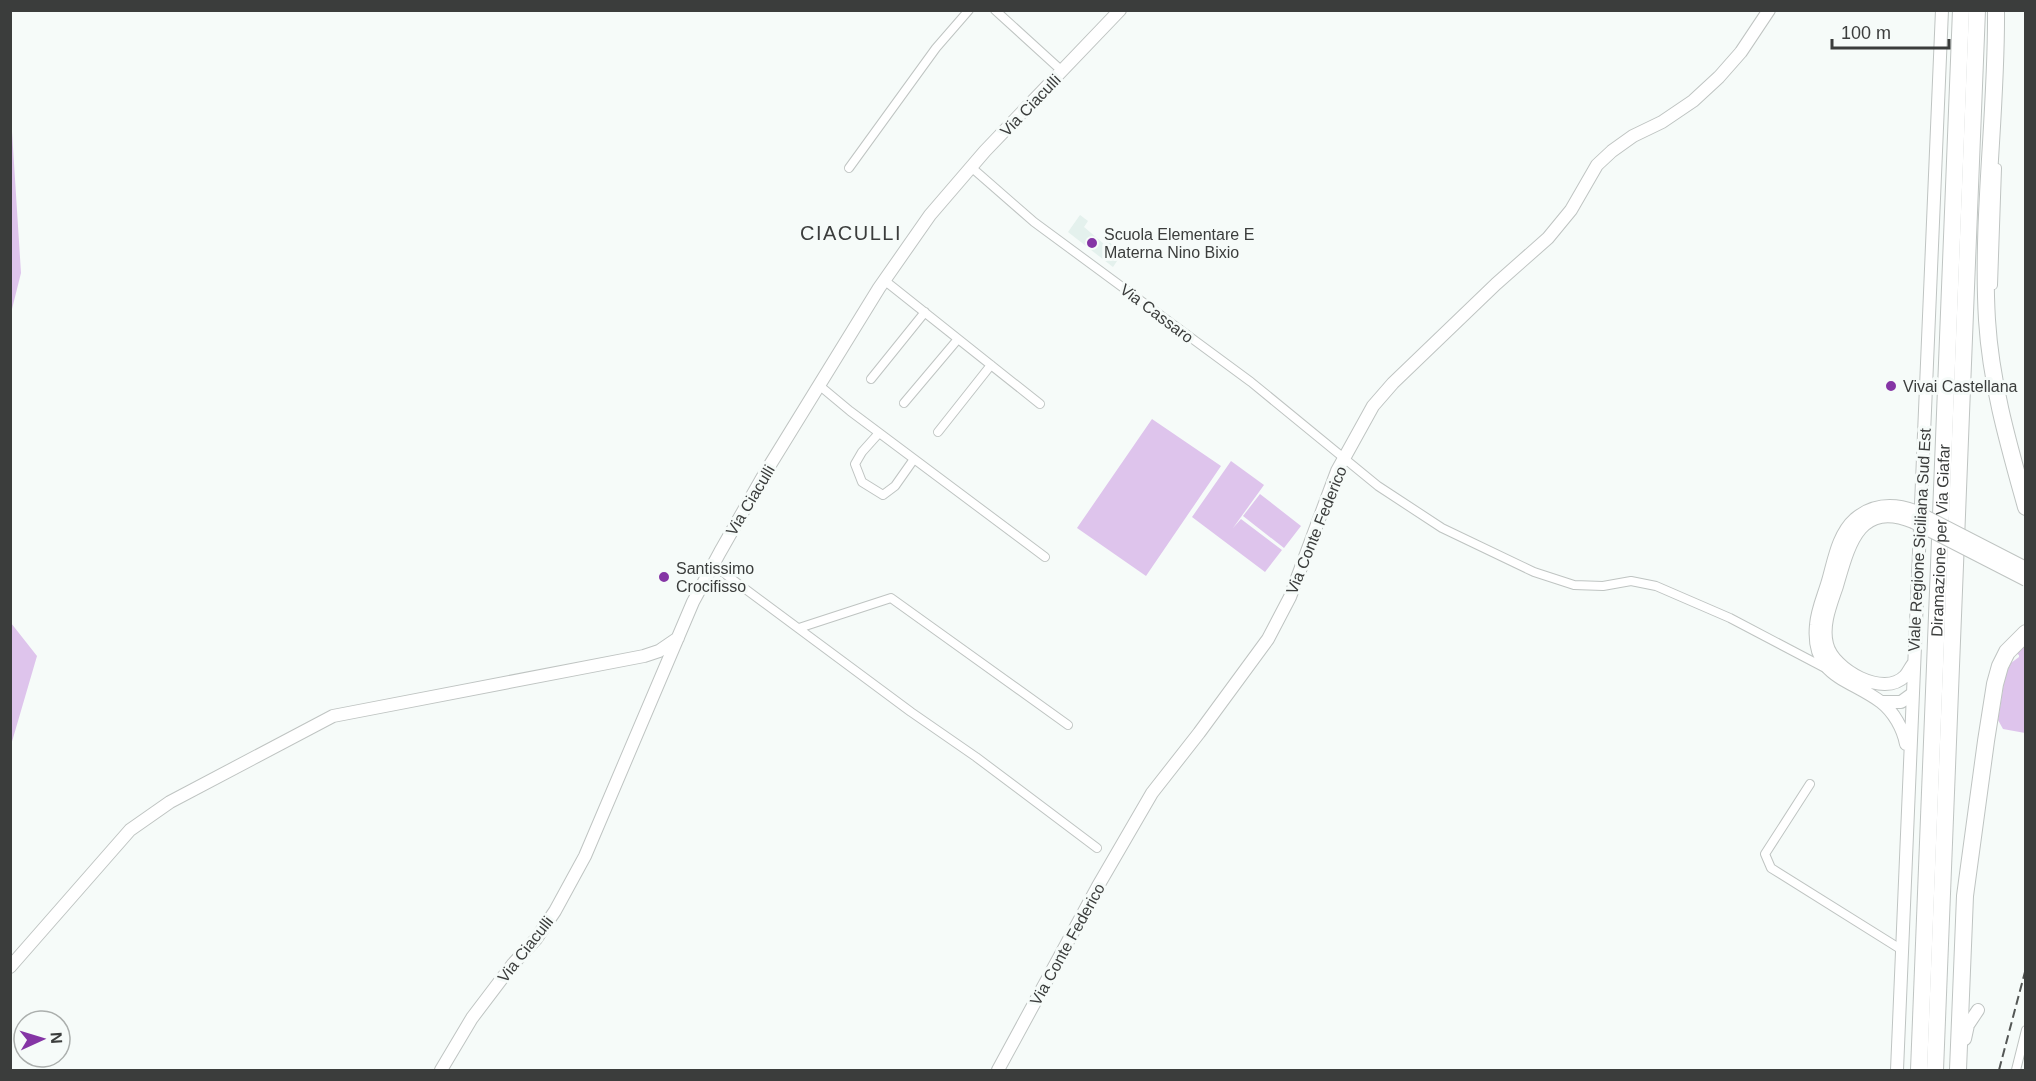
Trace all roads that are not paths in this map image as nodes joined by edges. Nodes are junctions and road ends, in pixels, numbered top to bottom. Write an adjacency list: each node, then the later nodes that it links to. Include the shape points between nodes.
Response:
1 (969, 10): 12 (street, via 936,48)
2 (995, 10): 10 (street)
3 (1120, 10): 10 (street, Via Ciaculli)
4 (1769, 10): 24 (street, Via Conte Federico, via 1741,52 1702,93 1662,122 1633,136 1597,165 1571,210 1548,238 1373,406)
5 (1942, 10): 35 (street, Viale Regione Siciliana Sud Est)
6 (1961, 10): 50 (highway, Diramazione per Via Giafar)
7 (1977, 10): 51 (highway, Diramazione per Via Giafar)
8 (1995, 10): 16 (highway, via 1986,255)
9 (2004, 10): 16 (street)
10 (1062, 71): 11 (street, Via Ciaculli)
11 (971, 167): 13 (street, Via Ciaculli, via 930,215); 24 (street, Via Cassaro, via 1034,222 1251,382)
12 (849, 168)
13 (884, 280): 14 (street); 19 (street, Via Ciaculli)
14 (925, 312): 15 (street); 18 (street)
15 (958, 339): 17 (street); 20 (street)
16 (1989, 345): 26 (highway, via 2001,417)
17 (991, 365): 21 (street); 22 (street)
18 (871, 379)
19 (820, 386): 23 (street); 29 (street, Via Ciaculli)
20 (904, 403)
21 (1040, 404)
22 (938, 432)
23 (879, 433): 25 (street); 25 (street, via 855,464 862,482 883,495 895,486)
24 (1344, 458): 36 (street, Via Cassaro, via 1378,486 1442,528 1534,572 1574,585 1603,586 1631,581 1656,586 1730,618); 48 (street, Via Conte Federico, via 1290,597 1268,639 1152,794)
25 (914, 459): 28 (street)
26 (2025, 507)
27 (1914, 516): 30 (street, bridge); 31 (street, bridge); 35 (street, via 1878,517 1858,530 1847,552 1826,627 1831,655 1864,680 1896,682 1905,677); 36 (street, via 1903,507 1875,508 1851,523 1843,535 1816,625 1820,658)
28 (1045, 557)
29 (713, 565): 32 (street); 34 (street, Via Ciaculli)
30 (2025, 568)
31 (2025, 580)
32 (799, 628): 39 (street, via 891,598); 42 (street)
33 (2025, 633): 52 (highway, via 2007,652 1995,684 1965,896)
34 (679, 638): 44 (street, via 645,656 333,716 170,802 130,830); 47 (street, Via Ciaculli, via 585,856 560,902 536,939 472,1018)
35 (1913, 663): 37 (street, Viale Regione Siciliana Sud Est)
36 (1828, 670): 38 (street)
37 (1912, 694): 38 (street, via 1901,702); 40 (street, Viale Regione Siciliana Sud Est)
38 (1882, 702): 40 (street, via 1904,734)
39 (1068, 725)
40 (1910, 758): 43 (street, Viale Regione Siciliana Sud Est)
41 (1810, 784): 43 (street, via 1765,854 1771,868)
42 (1097, 848)
43 (1902, 950): 49 (street, Viale Regione Siciliana Sud Est)
44 (10, 967)
45 (1978, 1010): 53 (street, via 1966,1030)
46 (2025, 1030): 54 (street)
47 (441, 1071)
48 (998, 1071)
49 (1897, 1071)
50 (1919, 1071)
51 (1935, 1071)
52 (1958, 1071)
53 (1964, 1071)
54 (2016, 1071)

